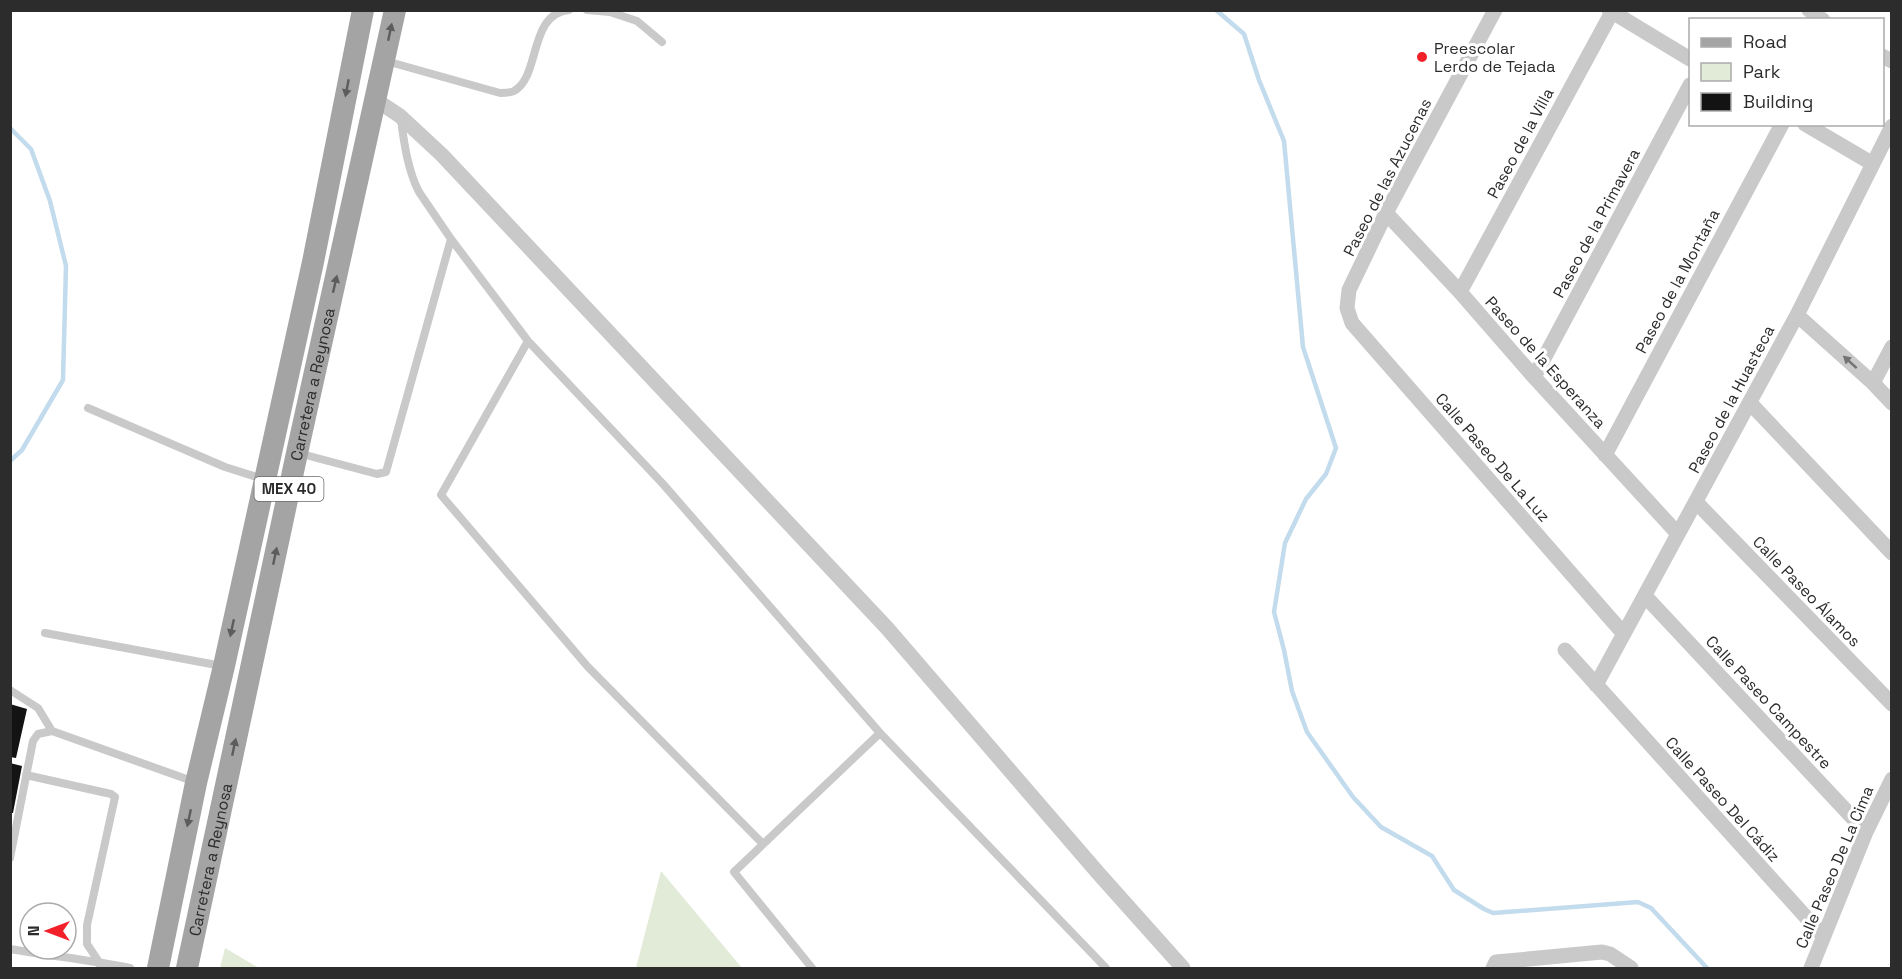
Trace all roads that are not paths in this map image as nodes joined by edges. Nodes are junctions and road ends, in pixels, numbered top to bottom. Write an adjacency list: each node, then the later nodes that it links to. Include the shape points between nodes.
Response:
1 (363, 10): 19 (main road, Carretera a Reynosa / MEX 40, one-way to 19)
2 (395, 10): 9 (main road, Carretera a Reynosa / MEX 40, one-way to 2)
3 (569, 10): 9 (lane, via 552,16 544,27 525,78 512,92 500,93)
4 (587, 10): 7 (lane, via 637,21)
5 (1495, 10): 17 (street, Paseo de las Azucenas)
6 (1611, 11): 8 (street); 20 (street, Paseo de la Villa)
7 (662, 42)
8 (1689, 58)
9 (384, 61): 11 (main road, Carretera a Reynosa / MEX 40)
10 (1689, 87): 25 (street, Paseo de la Primavera)
11 (376, 100): 12 (street); 30 (main road, Carretera a Reynosa / MEX 40, one-way to 11)
12 (400, 116): 18 (lane, via 415,185); 63 (street, via 442,155 888,628)
13 (1781, 126): 31 (street, Paseo de la Montaña)
14 (1807, 126): 16 (street)
15 (1892, 126): 16 (street, Paseo de la Huasteca)
16 (1873, 164): 22 (street, Paseo de la Huasteca)
17 (1386, 213): 20 (street, Paseo de la Esperanza); 21 (street, Paseo de las Azucenas)
18 (451, 239): 23 (lane); 30 (lane, via 386,472 377,474)
19 (313, 262): 30 (main road, via 318,282 289,426); 32 (main road, Carretera a Reynosa / MEX 40)
20 (1460, 292): 25 (street, Paseo de la Esperanza)
21 (1348, 299): 38 (street, Calle Paseo De La Luz, via 1352,323)
22 (1797, 315): 26 (street, one-way to 22); 27 (street, Paseo de la Huasteca)
23 (528, 342): 45 (lane, via 663,484); 50 (lane, via 441,495 588,667)
24 (1892, 347): 26 (street)
25 (1534, 377): 31 (street, Paseo de la Esperanza)
26 (1873, 383): 28 (street)
27 (1750, 403): 33 (street, Paseo de la Huasteca); 35 (street)
28 (1892, 403)
29 (88, 408): 32 (lane, via 225,467)
30 (297, 453): 52 (main road, Carretera a Reynosa / MEX 40, one-way to 30)
31 (1605, 454): 34 (street, Paseo de la Esperanza)
32 (264, 479): 40 (main road, Carretera a Reynosa / MEX 40, one-way to 40)
33 (1696, 502): 34 (street, Paseo de la Huasteca); 43 (street, Calle Paseo Álamos)
34 (1678, 534): 36 (street, Paseo de la Huasteca)
35 (1892, 553)
36 (1645, 596): 38 (street, Paseo de la Huasteca); 49 (street, Calle Paseo Campestre)
37 (45, 633): 40 (lane)
38 (1623, 633): 41 (street, Paseo de la Huasteca)
39 (1565, 650): 41 (street, Calle Paseo Del Cádiz)
40 (224, 666): 48 (main road, Carretera a Reynosa / MEX 40)
41 (1596, 685): 53 (street, Calle Paseo Del Cádiz)
42 (10, 690): 44 (lane, via 38,708)
43 (1892, 704)
44 (52, 731): 46 (lane, via 38,734 33,741); 48 (lane)
45 (880, 733): 50 (lane); 62 (lane)
46 (26, 775): 51 (lane); 56 (lane, via 115,797 87,925 87,944)
47 (1892, 779): 49 (street, Calle Paseo De La Cima)
48 (196, 783): 58 (main road, Carretera a Reynosa / MEX 40, one-way to 58)
49 (1866, 832): 53 (street, Calle Paseo De La Cima)
50 (763, 844): 61 (lane, via 734,872)
51 (10, 858)
52 (207, 877): 59 (main road, via 188,896 178,952); 60 (main road, Carretera a Reynosa / MEX 40)
53 (1823, 936): 67 (street, Calle Paseo De La Cima)
54 (10, 949): 56 (lane)
55 (1599, 952): 64 (street, via 1496,962); 65 (street); 66 (street, via 1611,954)
56 (100, 965): 57 (lane)
57 (130, 969)
58 (158, 969)
59 (163, 969)
60 (188, 969)
61 (812, 969)
62 (1106, 969)
63 (1183, 969)
64 (1493, 969)
65 (1593, 969)
66 (1631, 969)
67 (1811, 969)

